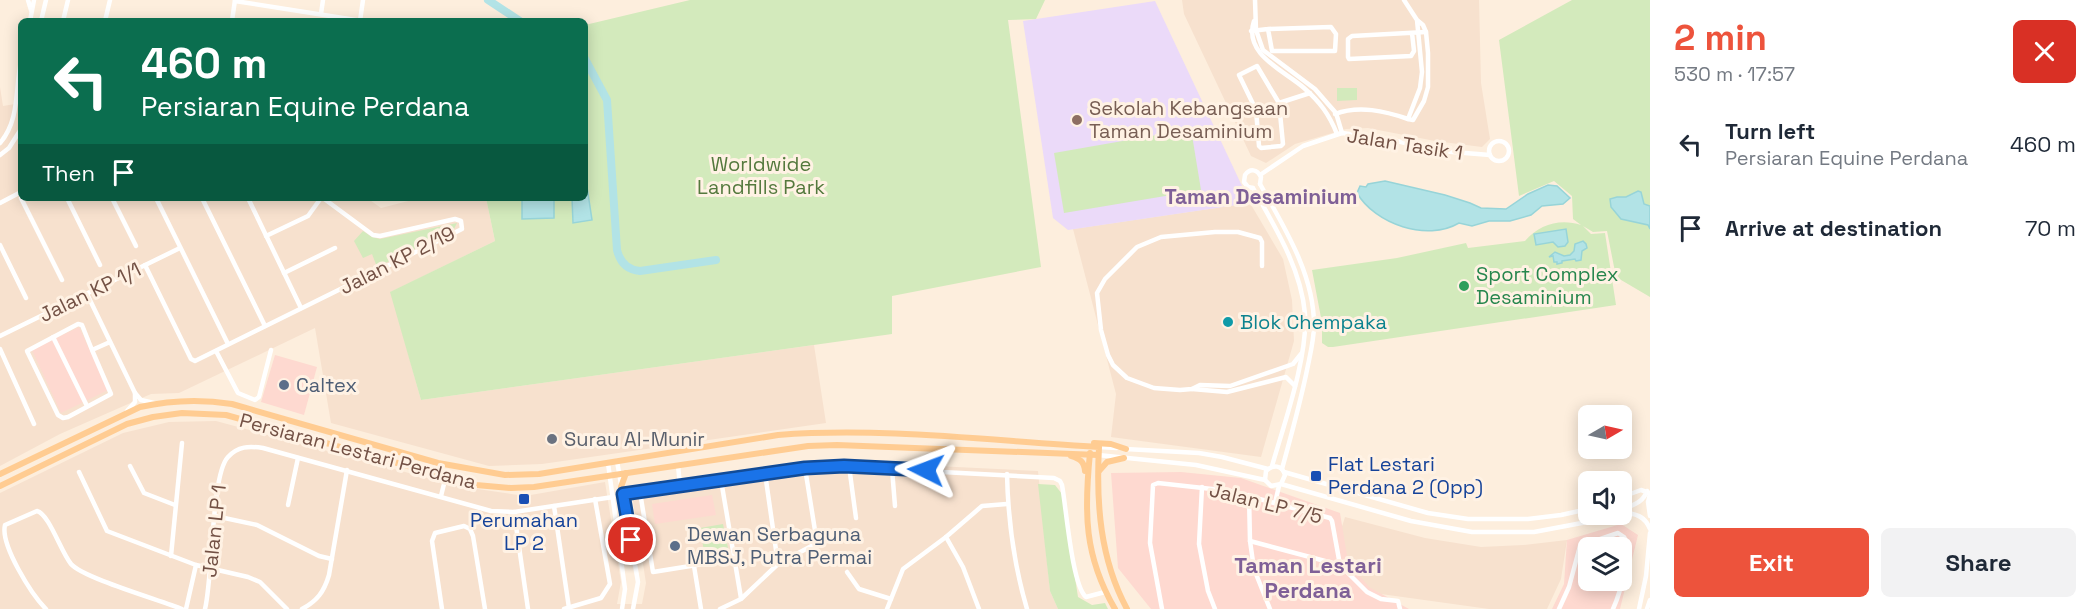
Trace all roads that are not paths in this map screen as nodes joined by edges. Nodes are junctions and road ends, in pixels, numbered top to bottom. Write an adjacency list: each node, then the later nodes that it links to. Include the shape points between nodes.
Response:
1 (28, 0): 13 (street)
2 (34, 0): 13 (street)
3 (46, 0): 16 (street)
4 (68, 0): 17 (street)
5 (110, 0): 18 (street)
6 (235, 0): 12 (street); 19 (street)
7 (279, 0): 12 (street)
8 (323, 0): 14 (street)
9 (363, 0): 21 (street)
10 (1255, 0): 24 (street)
11 (1404, 0): 22 (street)
12 (278, 8): 14 (street)
13 (32, 13): 15 (street)
14 (321, 14): 20 (street)
15 (31, 18)
16 (43, 18)
17 (64, 18)
18 (106, 18)
19 (232, 18)
20 (344, 18)
21 (361, 18)
22 (1417, 20): 25 (street); 26 (street)
23 (1268, 29): 23 (street, via 1331,27 1336,33 1335,51 1272,51); 24 (street)
24 (1253, 30): 28 (street, via 1263,50); 29 (street, via 1254,44 1261,56)
25 (1426, 32): 26 (street); 33 (street, via 1428,87 1416,118)
26 (1414, 33): 26 (street, via 1412,56 1348,57 1349,37); 33 (street, via 1422,72)
27 (18, 85): 36 (street, via 14,118)
28 (1315, 89): 29 (street); 31 (street)
29 (1310, 93): 30 (street); 32 (street)
30 (1279, 103): 30 (street, via 1283,144 1261,148 1256,110 1239,75 1257,66)
31 (1336, 113): 32 (street); 33 (street, via 1368,110); 34 (street)
32 (1330, 116): 34 (street)
33 (1408, 119)
34 (1339, 133): 38 (street, Jalan Tasik 1); 39 (street, Jalan Tasik 1, via 1303,146)
35 (18, 134): 37 (street)
36 (0, 143)
37 (0, 155)
38 (1490, 156): 38 (street, via 1494,142 1501,141 1509,147 1509,154 1502,161)
39 (1260, 175): 40 (street); 41 (street, via 1253,170 1245,175 1245,185)
40 (1260, 184): 41 (street); 102 (street, via 1290,239 1313,308 1312,346)
41 (1253, 188): 74 (street, via 1289,255 1300,291 1305,326)
42 (18, 196): 51 (street)
43 (24, 201): 61 (street)
44 (68, 201): 57 (street)
45 (114, 201): 54 (street)
46 (157, 201): 55 (street)
47 (203, 201): 65 (street)
48 (251, 201): 52 (street)
49 (320, 201): 52 (street, via 308,216)
50 (326, 201): 64 (street, Jalan KP 2/19, via 380,237 455,219 461,220 462,229)
51 (0, 202)
52 (267, 236): 60 (street)
53 (0, 245): 63 (street)
54 (136, 246)
55 (180, 248): 58 (street, Jalan KP 1/1); 69 (street)
56 (335, 248): 60 (street)
57 (100, 265)
58 (145, 266): 62 (street, Jalan KP 1/1); 73 (street, Jalan KP 2/19, via 191,359 200,360)
59 (1262, 266): 76 (street, via 1262,242 1256,236 1215,232 1161,237 1137,248 1105,279 1097,293 1101,330 1118,371 1154,388)
60 (284, 273): 64 (street)
61 (62, 280)
62 (87, 294): 66 (street, Jalan KP 1/1); 68 (street)
63 (26, 298)
64 (301, 308): 65 (street, Jalan KP 2/19)
65 (265, 326): 69 (street, Jalan KP 2/19)
66 (0, 336)
67 (53, 337): 71 (street, via 78,324); 79 (street); 79 (street, via 27,351 43,385 63,418)
68 (110, 342): 71 (street); 77 (street)
69 (228, 344): 73 (street, Jalan KP 2/19)
70 (0, 349): 81 (street)
71 (93, 350): 79 (street, via 111,394)
72 (271, 350): 73 (street, via 255,400 238,393)
73 (216, 351)
74 (1301, 354): 75 (street); 76 (street, via 1293,364 1230,386 1200,385)
75 (1295, 386): 76 (street, via 1286,377 1227,392); 99 (street)
76 (1192, 389)
77 (135, 393): 78 (street, via 141,400); 80 (street, via 135,402)
78 (161, 403): 80 (main road, Persiaran Lestari Perdana); 93 (main road, Persiaran Lestari Perdana, via 199,400 232,404)
79 (87, 406)
80 (125, 413): 107 (main road, Persiaran Lestari Perdana)
81 (34, 423)
82 (182, 443): 129 (street)
83 (1058, 445): 84 (main road, Persiaran Lestari Perdana); 86 (main road, via 1111,444); 92 (main road, Persiaran Lestari Perdana, via 894,433 811,433)
84 (1090, 447): 85 (main road, Persiaran Lestari Perdana); 88 (main road)
85 (1099, 447): 86 (street); 89 (main road)
86 (1126, 449): 99 (street, via 1199,453)
87 (1063, 454): 88 (main road, Persiaran Lestari Perdana); 95 (main road, Persiaran Lestari Perdana, via 837,445 779,449); 113 (main road, via 1081,460)
88 (1090, 455): 89 (main road, Persiaran Lestari Perdana); 113 (main road)
89 (1098, 455): 91 (street, Persiaran Lestari Perdana); 109 (main road)
90 (298, 458): 101 (street, Jalan LP 1); 130 (street); 137 (street, Jalan LP 1, via 249,446 234,452 223,464)
91 (1124, 458): 109 (main road, via 1107,462); 114 (street, Persiaran Lestari Perdana, via 1196,465)
92 (617, 461): 94 (main road, Persiaran Lestari Perdana); 105 (street)
93 (438, 463): 94 (main road, Persiaran Lestari Perdana, via 505,475); 104 (main road)
94 (608, 463): 110 (street)
95 (678, 465): 105 (main road, Persiaran Lestari Perdana); 117 (street)
96 (130, 466): 129 (street, via 144,493)
97 (849, 466): 98 (street); 100 (street); 139 (street)
98 (805, 468): 106 (street); 145 (street)
99 (1270, 468): 102 (street); 114 (street)
100 (892, 469): 108 (street); 132 (street)
101 (347, 470): 123 (street, Jalan LP 1); 147 (street)
102 (1283, 470): 115 (street, via 1285,479); 134 (street, via 1428,513 1468,519 1528,519)
103 (79, 472): 146 (street, via 107,531)
104 (434, 473): 111 (main road, Persiaran Lestari Perdana); 116 (main road, Persiaran Lestari Perdana, via 226,415 182,413 127,424)
105 (623, 473): 110 (main road, Persiaran Lestari Perdana); 119 (main road)
106 (765, 473): 112 (street); 149 (street)
107 (0, 474)
108 (1007, 474): 128 (street); 155 (street, via 1060,481 1080,589 1086,597)
109 (1098, 474): 177 (main road, via 1107,561)
110 (610, 475): 111 (main road, Persiaran Lestari Perdana, via 511,488 476,485); 125 (street)
111 (446, 476): 123 (street)
112 (721, 480): 117 (street); 148 (street)
113 (1087, 480): 155 (main road, via 1087,532)
114 (1265, 480): 115 (street, via 1271,486)
115 (1280, 485): 127 (street); 140 (street, via 1411,521 1472,532 1534,532)
116 (0, 486)
117 (680, 486): 120 (street)
118 (1202, 487): 124 (street, Jalan LP 7/5); 178 (street, Jalan LP 7/5, via 1153,485 1150,543); 179 (street, via 1199,544)
119 (622, 491): 120 (street); 170 (street, via 638,582)
120 (640, 492): 152 (street, via 653,572)
121 (1632, 493): 122 (street, via 1641,490)
122 (1649, 493): 133 (street); 138 (street)
123 (441, 495): 135 (street, Jalan LP 1, via 491,511)
124 (1248, 495): 127 (street, Jalan LP 7/5); 144 (street)
125 (613, 497): 126 (street, Jalan LP 1); 160 (street, via 625,589)
126 (596, 500): 131 (street, Jalan LP 1); 161 (street, via 610,584 601,598)
127 (1275, 503): 150 (street, Jalan LP 7/5, via 1331,520)
128 (1007, 504): 143 (street, via 982,506); 175 (street, via 1014,560)
129 (175, 505): 146 (street)
130 (288, 505)
131 (554, 506): 135 (street, Jalan LP 1); 161 (street)
132 (895, 506)
133 (1632, 506)
134 (1578, 511)
135 (514, 512): 169 (street)
136 (1632, 514): 141 (street, via 1645,519)
137 (215, 516): 147 (street, via 257,525); 153 (street, Jalan LP 1)
138 (1650, 516)
139 (856, 518)
140 (1578, 524)
141 (1650, 531): 183 (street)
142 (837, 533): 145 (street)
143 (946, 537): 157 (street, via 903,569); 174 (street)
144 (1250, 541): 150 (street); 180 (street, via 1256,576)
145 (817, 543): 149 (street)
146 (171, 556): 151 (street)
147 (332, 559): 166 (street, via 325,590)
148 (734, 559): 152 (street); 156 (street)
149 (778, 564): 156 (street)
150 (1340, 565): 159 (street, via 1367,592 1398,601)
151 (196, 566): 153 (street); 163 (street)
152 (694, 566): 171 (street)
153 (211, 568): 164 (street, Jalan LP 1); 165 (street, via 260,582)
154 (847, 572): 157 (street, via 859,589)
155 (1105, 592): 176 (main road)
156 (741, 599): 172 (street)
157 (891, 599): 173 (street)
158 (1650, 600): 184 (street)
159 (1400, 606)
160 (623, 607): 170 (street)
161 (567, 608)
162 (46, 609): 163 (street, via 26,585 10,556 3,528 37,511 44,514 72,566)
163 (184, 609)
164 (205, 609)
165 (287, 609)
166 (302, 609)
167 (442, 609): 168 (street, via 432,541 435,533 464,526 471,529 473,536)
168 (485, 609)
169 (528, 609)
170 (635, 609)
171 (701, 609)
172 (720, 609)
173 (887, 609)
174 (979, 609)
175 (1027, 609)
176 (1115, 609)
177 (1127, 609)
178 (1161, 609)
179 (1215, 609)
180 (1270, 609)
181 (1559, 609): 182 (street, via 1580,546 1621,534 1628,547)
182 (1613, 609)
183 (1639, 609)
184 (1647, 609)

